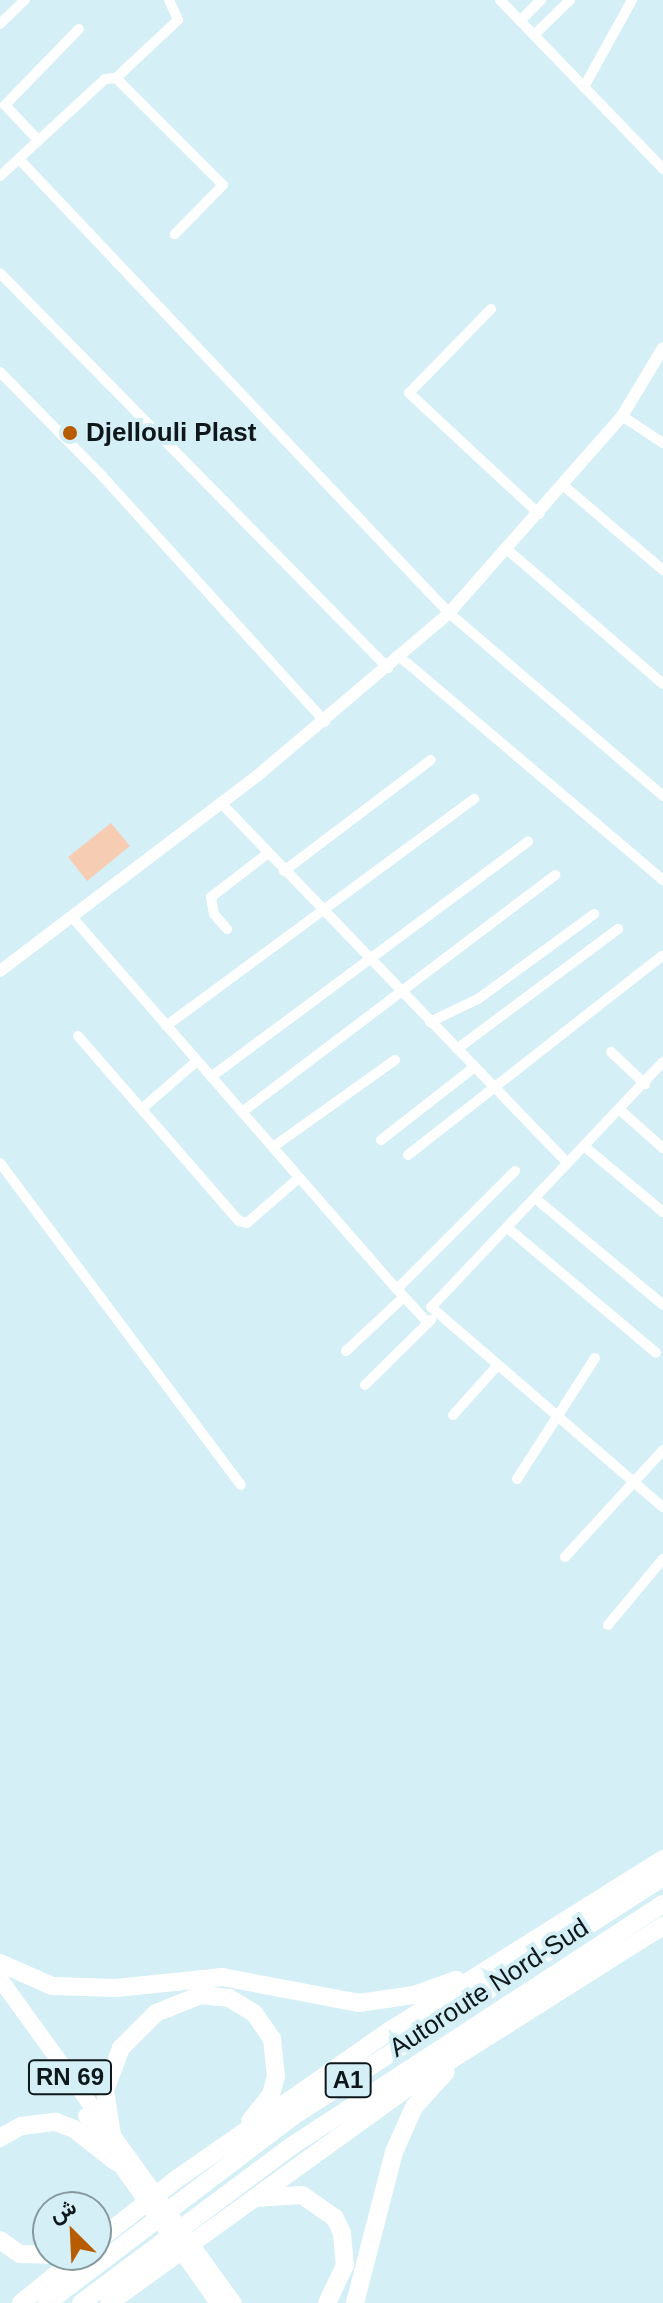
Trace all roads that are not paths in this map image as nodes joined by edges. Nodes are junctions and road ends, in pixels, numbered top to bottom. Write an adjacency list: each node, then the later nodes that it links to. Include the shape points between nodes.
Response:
1 (25, 0): 8 (street)
2 (169, 0): 11 (street, via 178,20)
3 (500, 0): 7 (street)
4 (541, 0): 7 (street)
5 (570, 0): 10 (street)
6 (632, 0): 12 (street)
7 (520, 21): 10 (street)
8 (0, 24)
9 (79, 29): 13 (street, via 5,105)
10 (534, 35): 12 (street)
11 (116, 78): 13 (street, via 105,79); 17 (street, via 223,185)
12 (584, 87): 15 (street)
13 (38, 140): 14 (street)
14 (19, 159): 16 (street); 29 (street)
15 (663, 169)
16 (0, 176)
17 (175, 234)
18 (0, 273): 31 (street)
19 (491, 309): 26 (street, via 409,393)
20 (663, 348): 21 (street)
21 (659, 366): 23 (street)
22 (0, 372): 33 (street, via 104,478)
23 (622, 416): 24 (street); 25 (street)
24 (663, 443)
25 (564, 486): 26 (street); 28 (street)
26 (539, 514): 27 (street)
27 (509, 551): 29 (street); 32 (street)
28 (663, 570)
29 (449, 613): 30 (street); 35 (street)
30 (400, 657): 31 (street); 42 (street)
31 (388, 668): 33 (street)
32 (663, 684)
33 (325, 722): 37 (street)
34 (431, 760): 40 (street)
35 (663, 796)
36 (474, 799): 43 (street)
37 (221, 803): 39 (street); 45 (street)
38 (528, 842): 49 (street)
39 (267, 854): 40 (street); 46 (street, via 211,897 214,914)
40 (284, 871): 43 (street)
41 (555, 875): 51 (street)
42 (663, 880)
43 (322, 910): 49 (street); 53 (street)
44 (594, 914): 52 (street, via 478,999)
45 (72, 917): 50 (street); 53 (street)
46 (227, 929)
47 (618, 929): 55 (street)
48 (662, 956): 65 (street)
49 (369, 960): 51 (street); 62 (street)
50 (0, 971)
51 (402, 993): 52 (street); 68 (street)
52 (430, 1022): 55 (street)
53 (166, 1026): 58 (street)
54 (78, 1036): 66 (street)
55 (457, 1049): 60 (street)
56 (611, 1052): 64 (street)
57 (395, 1060): 71 (street)
58 (197, 1061): 62 (street); 66 (street)
59 (663, 1062): 61 (street)
60 (473, 1068): 65 (street); 69 (street)
61 (653, 1074): 63 (street); 64 (street)
62 (211, 1077): 68 (street)
63 (663, 1082)
64 (645, 1084): 67 (street)
65 (493, 1089): 73 (street); 74 (street)
66 (144, 1107): 77 (street, via 239,1221 247,1223)
67 (619, 1109): 70 (street); 72 (street)
68 (242, 1112): 71 (street)
69 (381, 1140)
70 (584, 1146): 74 (street); 79 (street)
71 (273, 1147): 77 (street)
72 (663, 1148)
73 (408, 1155)
74 (566, 1162): 78 (street)
75 (0, 1163): 95 (street)
76 (515, 1171): 81 (street)
77 (299, 1178): 81 (street)
78 (536, 1199): 80 (street); 82 (street)
79 (663, 1212)
80 (509, 1229): 83 (street); 86 (street)
81 (401, 1293): 84 (street); 85 (street)
82 (663, 1305)
83 (434, 1310): 84 (street); 88 (street)
84 (425, 1319): 89 (street)
85 (346, 1351)
86 (656, 1353)
87 (595, 1358): 91 (street)
88 (498, 1365): 90 (street); 91 (street)
89 (365, 1385)
90 (453, 1415)
91 (556, 1415): 93 (street); 94 (street)
92 (663, 1450): 94 (street)
93 (517, 1479)
94 (634, 1482): 96 (street); 97 (street)
95 (241, 1485)
96 (663, 1507)
97 (565, 1557)
98 (663, 1559): 99 (street)
99 (608, 1625)
100 (663, 1859): 104 (highway)
101 (663, 1877): 121 (highway, Autoroute Nord-Sud / A1, via 292,2117)
102 (663, 1904): 122 (highway, Autoroute Nord-Sud / A1, via 290,2147)
103 (663, 1926): 108 (highway)
104 (526, 1945): 105 (highway, via 443,1985 359,2003 222,1977 62,1987); 111 (highway, via 389,2031)
105 (0, 1963)
106 (0, 1979): 109 (highway, RN 69)
107 (0, 1998): 112 (highway, RN 69)
108 (507, 2024): 114 (highway); 127 (highway, via 450,2068 404,2127)
109 (112, 2135): 111 (highway, via 105,2090 121,2048 156,2013 184,1999 220,1995 262,2023 272,2039 276,2076 258,2113); 113 (highway, RN 69)
110 (0, 2138): 112 (highway, via 21,2126 56,2122 74,2129)
111 (205, 2159): 115 (highway)
112 (116, 2162): 113 (highway, RN 69)
113 (136, 2179): 118 (highway, RN 69)
114 (235, 2208): 123 (highway); 126 (highway, via 283,2193 302,2195 335,2218 346,2251 340,2280)
115 (112, 2229)
116 (0, 2240): 117 (highway, via 20,2254)
117 (32, 2254)
118 (201, 2267): 124 (highway, RN 69); 125 (highway, RN 69)
119 (60, 2271): 120 (highway)
120 (21, 2303)
121 (47, 2303)
122 (81, 2303)
123 (109, 2303)
124 (218, 2303)
125 (234, 2303)
126 (327, 2303)
127 (355, 2303)

